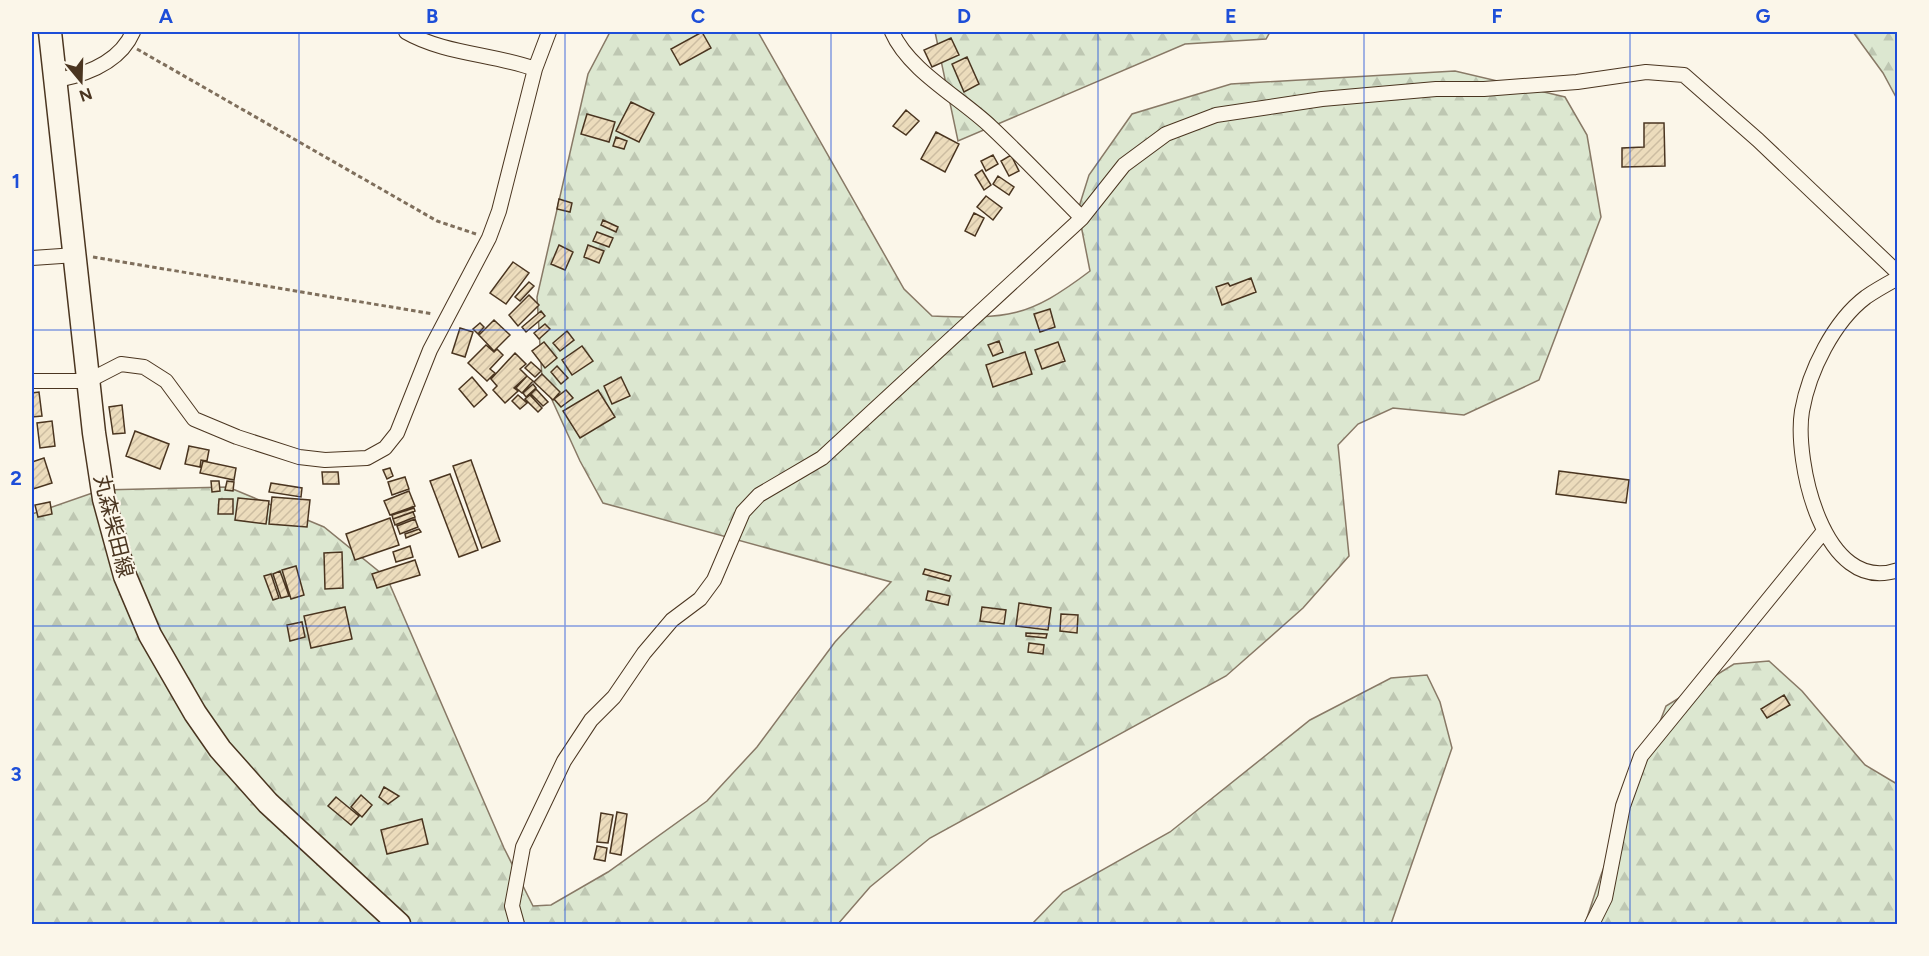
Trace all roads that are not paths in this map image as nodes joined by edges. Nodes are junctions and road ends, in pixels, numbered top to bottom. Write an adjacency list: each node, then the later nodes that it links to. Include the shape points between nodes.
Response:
1 (50, 32): 7 (main road, 丸森柴田線)
2 (406, 32): 6 (street, via 421,41)
3 (549, 32): 6 (street)
4 (892, 32): 8 (street, via 911,58 989,125)
5 (131, 38): 7 (street, via 113,59 80,76)
6 (535, 69): 14 (street, via 489,238 447,316 397,434 385,448 367,458 299,457 194,419 166,381 144,367 121,364)
7 (58, 80): 9 (main road, 丸森柴田線)
8 (1082, 218): 11 (street, via 1124,165 1166,134 1216,115 1322,99 1436,88 1577,82 1646,72 1684,75); 18 (street, via 822,458 759,495 743,512 714,580 700,599 672,620 644,653 614,697 591,720 564,762 523,847 512,906)
9 (76, 255): 10 (street); 14 (main road, 丸森柴田線)
10 (32, 258)
11 (1898, 273)
12 (1898, 278): 15 (street, via 1866,297 1846,316 1821,355 1802,411 1801,451)
13 (32, 381): 14 (street)
14 (88, 381): 17 (main road, 丸森柴田線, via 104,499 125,576 150,635 220,749 268,803)
15 (1824, 531): 16 (street, via 1854,565 1871,571); 19 (street, via 1641,756 1623,806 1605,898)
16 (1898, 570)
17 (399, 924)
18 (517, 924)
19 (1592, 924)

